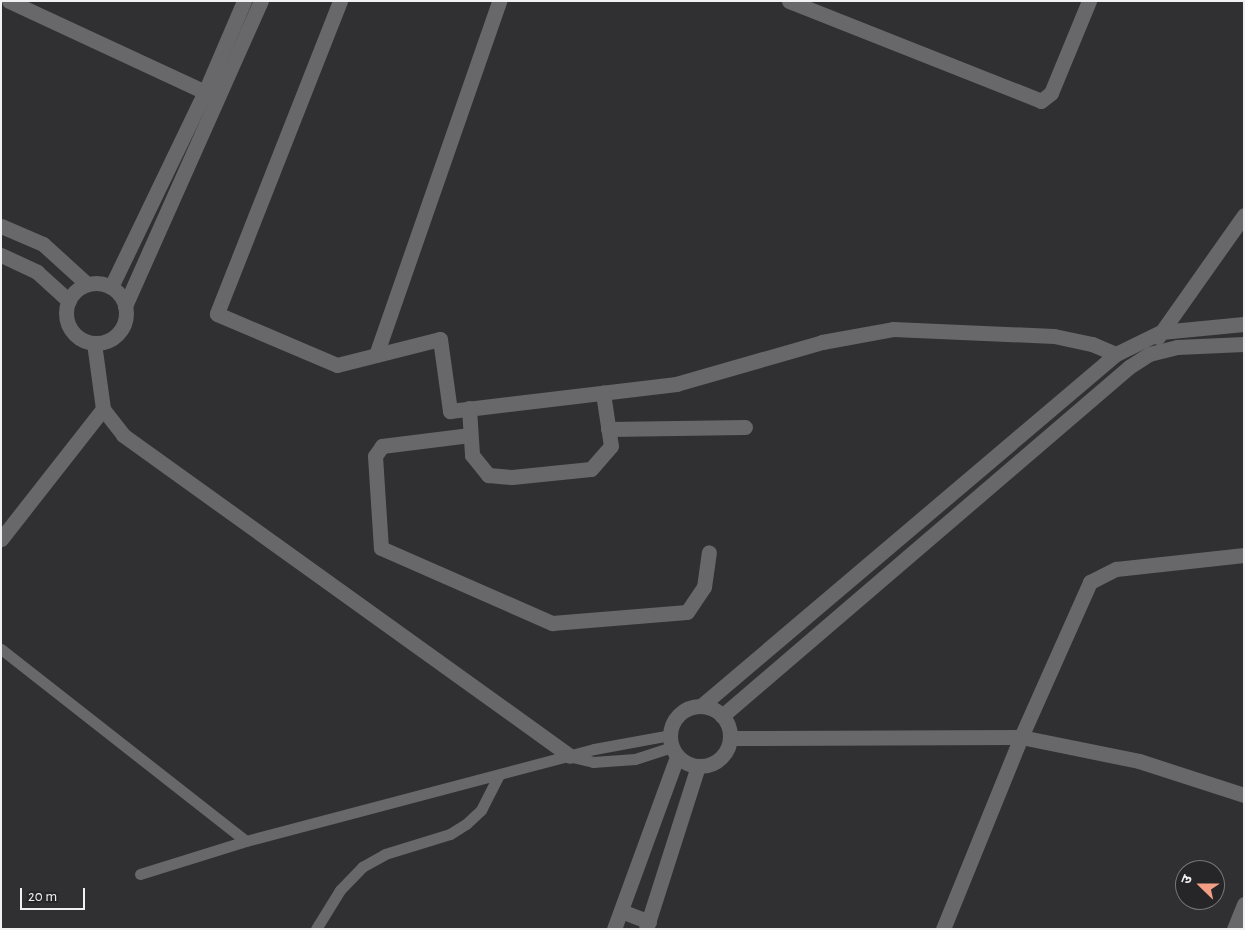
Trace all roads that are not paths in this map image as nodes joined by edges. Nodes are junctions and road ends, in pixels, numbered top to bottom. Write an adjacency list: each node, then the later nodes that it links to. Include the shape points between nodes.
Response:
1 (9, 1): 8 (street)
2 (244, 1): 8 (street)
3 (261, 1): 9 (street)
4 (340, 1): 23 (street, via 217,314 337,364)
5 (499, 1): 23 (street)
6 (789, 1): 7 (street, via 1041,101 1051,93)
7 (1089, 1)
8 (205, 92): 9 (street); 14 (street)
9 (220, 99): 16 (street)
10 (1244, 216): 18 (street)
11 (1, 226): 13 (street, via 43,244)
12 (1, 255): 15 (street, via 37,272)
13 (87, 284): 14 (street); 15 (street)
14 (110, 287): 16 (street)
15 (69, 301): 19 (street, via 66,312 74,334)
16 (125, 306): 19 (street, via 126,317 119,332 106,342)
17 (1244, 324): 18 (street)
18 (1161, 332): 21 (street); 22 (street)
19 (94, 343): 26 (street)
20 (1244, 344): 22 (street, via 1176,347)
21 (1116, 354): 24 (street, via 1092,344 1054,336 893,329 822,342 676,384); 34 (street)
22 (1149, 354): 35 (street, via 1114,379)
23 (376, 355): 25 (street, via 440,338 450,411)
24 (603, 393): 25 (street); 28 (street)
25 (469, 408): 29 (street)
26 (103, 409): 30 (street); 39 (street, via 123,435)
27 (745, 426): 28 (street)
28 (608, 429): 29 (street, via 610,446 591,469 512,477 488,475 472,455)
29 (470, 435): 31 (street, via 382,446 375,456 381,548 552,623 687,612 704,587)
30 (1, 539)
31 (709, 552)
32 (1244, 556): 36 (street, via 1116,569 1090,582)
33 (1, 649): 43 (lane)
34 (701, 706): 35 (street); 38 (street, via 679,714)
35 (722, 716): 37 (street)
36 (1021, 737): 37 (street); 42 (street, via 1139,761); 50 (street)
37 (730, 738): 40 (street, via 720,759)
38 (673, 746): 39 (lane); 39 (lane, via 635,759 593,762); 40 (street); 46 (street)
39 (570, 756): 41 (lane)
40 (698, 766): 47 (street)
41 (499, 775): 43 (lane); 48 (lane, via 481,810 466,824 450,834 385,854 362,867 340,890)
42 (1244, 795)
43 (246, 841): 44 (lane)
44 (140, 874)
45 (1244, 904): 51 (street)
46 (621, 911): 47 (street); 49 (street)
47 (648, 926)
48 (316, 929)
49 (614, 929)
50 (943, 929)
51 (1234, 929)

